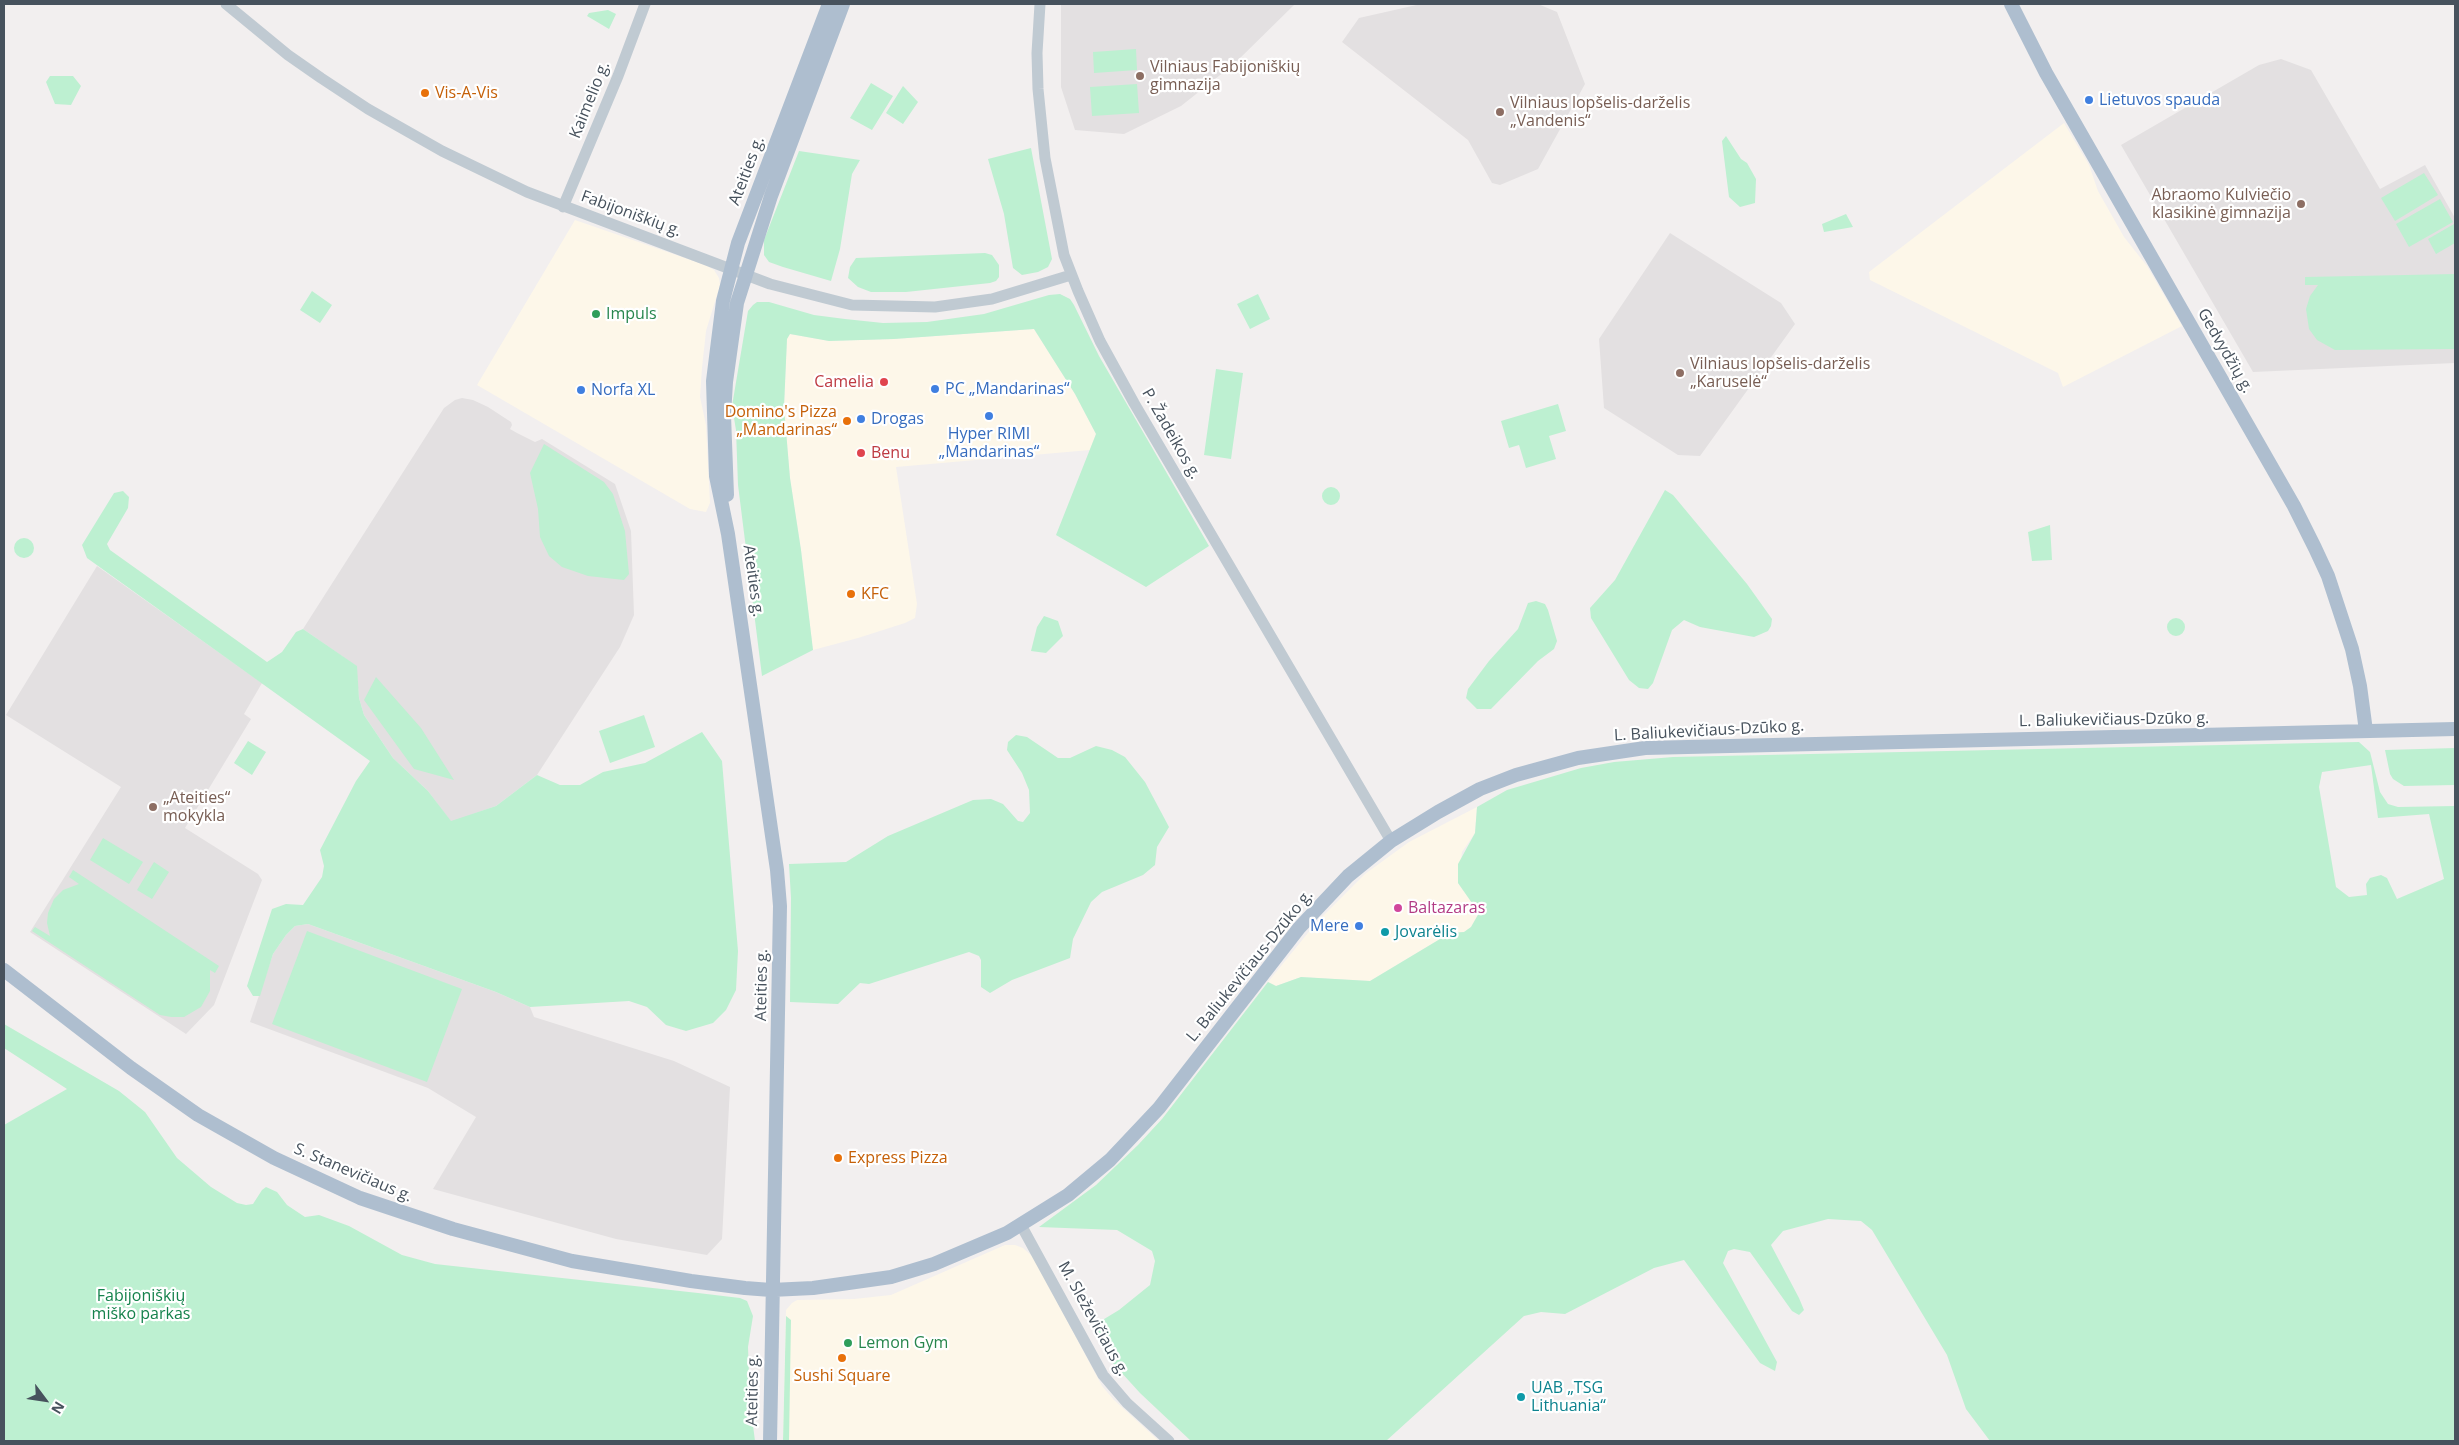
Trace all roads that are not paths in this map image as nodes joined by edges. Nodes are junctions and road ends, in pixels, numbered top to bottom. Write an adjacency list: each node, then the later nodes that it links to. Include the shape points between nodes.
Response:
1 (226, 4): 7 (street, Fabijoniškių g., via 288,55 368,109 452,156)
2 (645, 4): 7 (street, Kaimelio g.)
3 (829, 4): 8 (main road, Ateities g.)
4 (843, 4): 9 (main road, Ateities g.)
5 (1040, 4): 10 (street, P. Žadeikos g., via 1037,53 1040,125 1056,217)
6 (2011, 4): 13 (main road, Gedvydžių g., via 2059,97 2311,540 2328,576 2352,649)
7 (563, 207): 8 (street, Fabijoniškių g.)
8 (731, 269): 9 (street, Fabijoniškių g.); 11 (main road, Ateities g., via 716,347 713,417 716,476)
9 (744, 276): 10 (street, Fabijoniškių g., via 833,302 900,308 971,303); 11 (main road, Ateities g., via 725,390)
10 (1072, 276): 14 (street, P. Žadeikos g., via 1100,341 1134,403)
11 (728, 534): 17 (main road, Ateities g., via 780,906)
12 (2455, 730): 13 (main road, L. Baliukevičiaus-Dzūko g.)
13 (2366, 731): 14 (main road, L. Baliukevičiaus-Dzūko g., via 1637,749 1578,758 1516,776 1461,799)
14 (1391, 841): 16 (main road, L. Baliukevičiaus-Dzūko g., via 1348,876 1299,928 1134,1136 1074,1190)
15 (4, 970): 17 (main road, S. Stanevičiaus g., via 198,1115 274,1158 360,1198 453,1229 572,1261 691,1281)
16 (1021, 1225): 17 (main road, L. Baliukevičiaus-Dzūko g., via 976,1247 910,1272 872,1281); 19 (street, M. Sleževičiaus g., via 1104,1375 1127,1403)
17 (771, 1290): 18 (main road, Ateities g.)
18 (770, 1441)
19 (1169, 1441)

